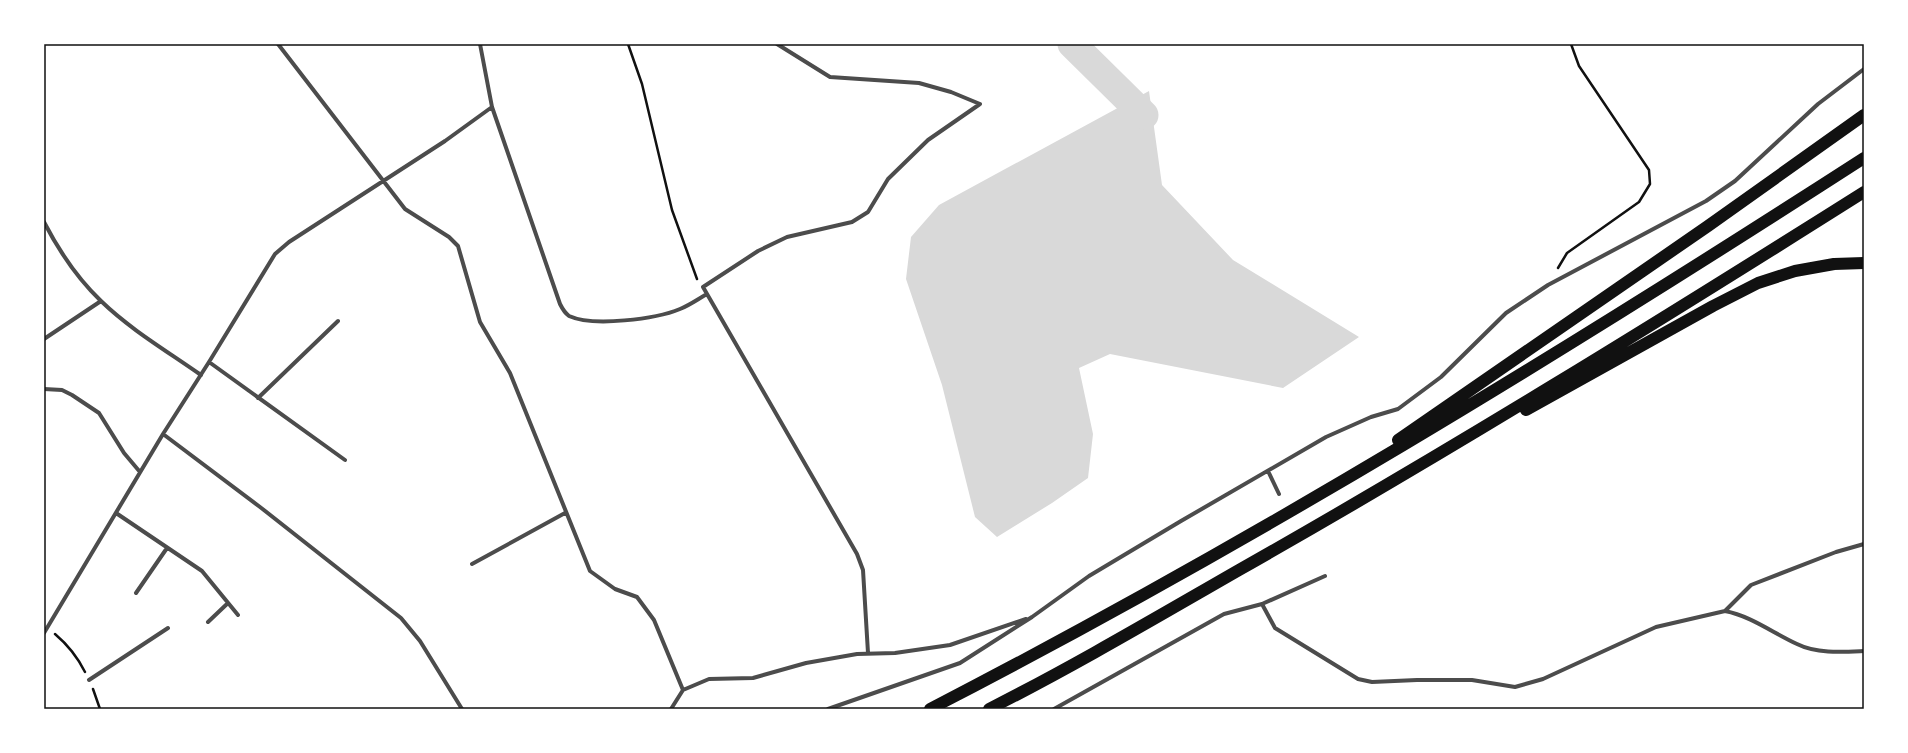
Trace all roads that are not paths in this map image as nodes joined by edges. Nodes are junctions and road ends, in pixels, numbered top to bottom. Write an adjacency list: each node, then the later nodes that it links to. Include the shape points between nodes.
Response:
1 (278, 44): 8 (street)
2 (480, 44): 5 (street)
3 (776, 44): 12 (street, via 830,77 919,83 980,104 928,140 888,179 868,212 852,222 787,237 758,250 703,287)
4 (1864, 69): 22 (street, via 1818,104 1735,181 1706,201 1548,285 1506,313 1441,377 1398,409 1371,417 1326,437)
5 (492, 107): 8 (street, via 445,141); 12 (street, via 560,304 567,315 577,319 622,322 680,309)
6 (1864, 115): 25 (highway, via 1701,231)
7 (1864, 158): 25 (highway, via 1668,285)
8 (383, 180): 16 (street, via 275,254); 28 (street, via 405,209 449,237 458,246 480,322 510,374)
9 (1864, 192): 26 (highway, via 1741,270)
10 (44, 222): 13 (street, via 64,256)
11 (1864, 263): 26 (highway, via 1834,264 1795,271 1758,284 1713,306)
12 (707, 294): 43 (street, via 857,554 863,570)
13 (101, 301): 15 (street); 17 (street, via 146,338)
14 (338, 321): 19 (street)
15 (44, 339)
16 (209, 362): 17 (street); 19 (street)
17 (201, 375): 20 (street)
18 (44, 389): 23 (street, via 62,390 99,413 124,453)
19 (258, 398): 21 (street)
20 (163, 434): 23 (street); 46 (street, via 260,506 401,618 420,641)
21 (345, 460)
22 (1268, 471): 24 (street); 38 (street, via 1089,576)
23 (140, 472): 27 (street)
24 (1279, 494)
25 (1308, 502): 49 (highway, via 1044,650)
26 (1358, 503): 50 (highway)
27 (116, 513): 30 (street); 41 (street)
28 (565, 513): 31 (street); 45 (street, via 590,571 615,589 637,597 654,620)
29 (1864, 544): 36 (street, via 1836,552 1751,585)
30 (167, 548): 33 (street); 34 (street, via 202,571)
31 (472, 564)
32 (1325, 576): 35 (street)
33 (136, 593)
34 (228, 603): 37 (street); 39 (street)
35 (1262, 604): 36 (street, via 1275,628 1358,679 1372,682 1472,680 1515,687 1543,679 1656,627); 51 (street, via 1224,614)
36 (1725, 611): 42 (street, via 1742,616 1798,645 1844,652)
37 (238, 614)
38 (1032, 617): 43 (street, via 950,645 895,653); 48 (street, via 960,663)
39 (208, 622)
40 (168, 628): 44 (street)
41 (44, 633)
42 (1864, 651)
43 (868, 653): 45 (street, via 806,663 753,678 709,679)
44 (89, 680)
45 (684, 690): 47 (street)
46 (462, 709)
47 (671, 709)
48 (828, 709)
49 (930, 709)
50 (990, 709)
51 (1054, 709)

